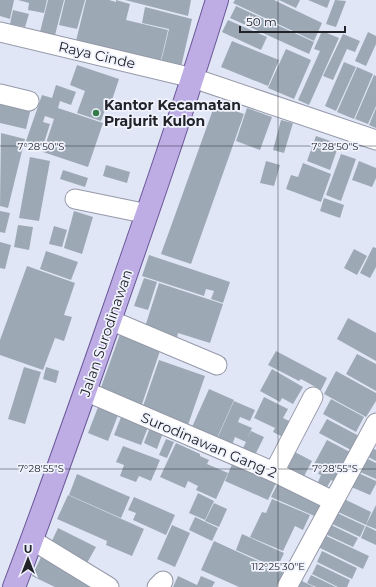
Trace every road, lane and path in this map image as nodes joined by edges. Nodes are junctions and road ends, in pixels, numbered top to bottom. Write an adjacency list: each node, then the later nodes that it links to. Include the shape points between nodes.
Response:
1 (217, 0): 3 (main road, Jalan Surodinawan)
2 (0, 32): 3 (street, Raya Cinde)
3 (193, 78): 6 (street, Raya Cinde); 8 (main road, Jalan Surodinawan)
4 (0, 94): 5 (street)
5 (29, 101)
6 (376, 140)
7 (75, 198): 8 (street)
8 (148, 214): 9 (main road, Jalan Surodinawan)
9 (110, 320): 10 (street); 11 (main road, Jalan Surodinawan)
10 (216, 365)
11 (85, 391): 14 (street, Surodinawan Gang 2); 16 (main road, Jalan Surodinawan)
12 (313, 397): 14 (street)
13 (376, 423): 15 (street)
14 (274, 472): 15 (street, Surodinawan Gang 2)
15 (333, 501): 19 (street)
16 (32, 540): 17 (main road, Jalan Surodinawan); 18 (street)
17 (14, 587)
18 (109, 587)
19 (287, 587)

